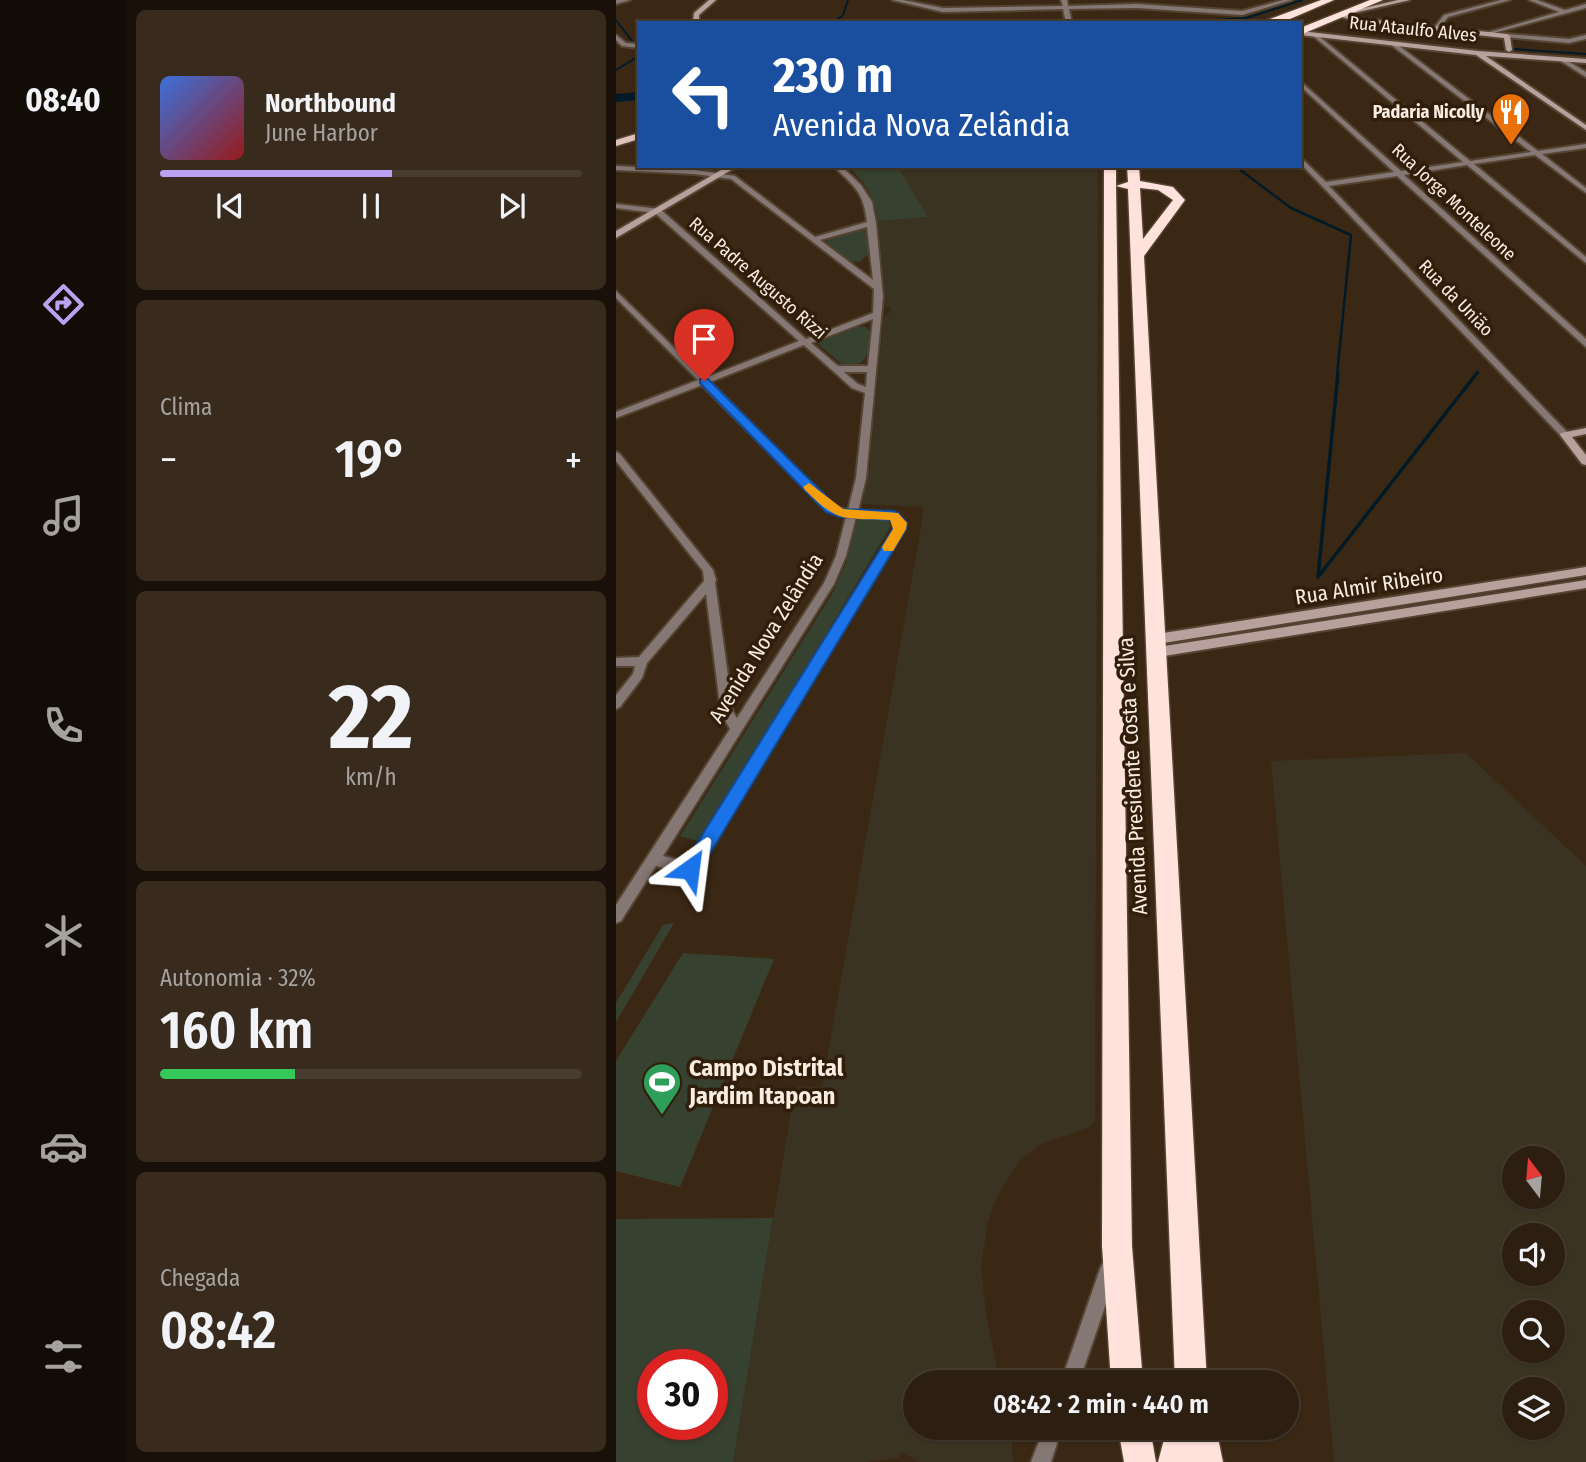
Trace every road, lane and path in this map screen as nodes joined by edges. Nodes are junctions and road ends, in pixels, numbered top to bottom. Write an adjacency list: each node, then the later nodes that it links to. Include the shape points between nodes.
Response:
1 (627, 0): 11 (street)
2 (713, 0): 18 (street, via 696,14)
3 (895, 0): 15 (street, via 939,10)
4 (982, 0): 15 (street)
5 (1289, 0): 12 (street, via 1242,13)
6 (1329, 0): 20 (highway)
7 (1397, 0): 13 (highway)
8 (1407, 0): 13 (street)
9 (1507, 0): 21 (street, via 1446,16)
10 (1532, 0): 16 (street)
11 (616, 2)
12 (1066, 3): 15 (street); 19 (street)
13 (1379, 3): 17 (highway)
14 (1586, 6): 16 (street)
15 (980, 8)
16 (1564, 12): 24 (street)
17 (1349, 14): 21 (street, via 1358,20); 22 (highway)
18 (696, 21)
19 (1069, 21)
20 (1276, 21)
21 (1436, 29): 24 (street)
22 (1313, 31): 23 (highway); 26 (street, Rua Ataulfo Alves); 29 (street)
23 (1302, 32)
24 (1488, 34): 25 (street)
25 (1502, 35): 28 (street, via 1569,41); 34 (street); 36 (street)
26 (1332, 36): 29 (street); 30 (street, Rua Ataulfo Alves)
27 (616, 37): 31 (street)
28 (1586, 37)
29 (1325, 43): 51 (street)
30 (1392, 43): 35 (street, Rua Ataulfo Alves); 49 (street)
31 (631, 46): 32 (street); 33 (street)
32 (637, 46)
33 (618, 50)
34 (1509, 50): 36 (street); 37 (street, Rua Ataulfo Alves)
35 (1478, 53): 36 (street, Rua Ataulfo Alves); 40 (street)
36 (1499, 55): 37 (street, Rua Ataulfo Alves); 40 (street)
37 (1522, 57): 38 (street, Rua Ataulfo Alves)
38 (1561, 59): 39 (street, Rua Ataulfo Alves); 41 (street)
39 (1586, 61)
40 (1492, 63): 43 (street)
41 (1586, 75)
42 (1302, 85): 57 (street, Rua Jorge Monteleone)
43 (1586, 128)
44 (637, 129): 45 (main road)
45 (616, 134)
46 (637, 137): 47 (main road)
47 (616, 143)
48 (1586, 146): 49 (street)
49 (1538, 153): 51 (street); 61 (street)
50 (1302, 161): 59 (street, Rua da União)
51 (1470, 163): 57 (street); 70 (street)
52 (616, 168): 56 (street)
53 (839, 168): 65 (street, Avenida Nova Zelândia, via 865,194)
54 (1133, 168): 60 (highway, Avenida Presidente Costa e Silva)
55 (719, 170): 56 (street); 64 (street); 68 (street)
56 (706, 173): 63 (street)
57 (1399, 174): 59 (street); 77 (street, Rua Jorge Monteleone)
58 (1110, 177): 60 (highway); 99 (highway, Avenida Presidente Costa e Silva)
59 (1326, 184): 84 (street, Rua da União)
60 (1134, 185): 69 (highway, Avenida Presidente Costa e Silva); 69 (highway, via 1167,189 1179,201)
61 (1586, 191)
62 (616, 206): 63 (street)
63 (644, 208): 64 (street); 66 (street)
64 (657, 211): 67 (street); 76 (street, Rua Padre Augusto Rizzi)
65 (872, 223): 68 (street); 72 (street, Avenida Nova Zelândia)
66 (616, 224)
67 (616, 235)
68 (815, 239): 71 (street)
69 (1138, 255): 91 (highway, Avenida Presidente Costa e Silva)
70 (1586, 261)
71 (851, 267): 72 (street); 73 (street)
72 (876, 267): 73 (street, Avenida Nova Zelândia)
73 (878, 288): 75 (street, Avenida Nova Zelândia)
74 (616, 293): 80 (street)
75 (878, 314): 76 (street); 79 (street, Avenida Nova Zelândia)
76 (806, 342): 78 (street, Rua Padre Augusto Rizzi); 80 (street)
77 (1586, 344)
78 (838, 369): 79 (street); 81 (street, Rua Padre Augusto Rizzi, via 855,386)
79 (872, 369): 81 (street, Avenida Nova Zelândia)
80 (704, 381): 82 (street); 87 (street, via 831,509)
81 (870, 392): 87 (street, Avenida Nova Zelândia, via 862,470)
82 (616, 415)
83 (1586, 431): 84 (street)
84 (1565, 435): 86 (street, Rua da União)
85 (616, 455): 89 (street, via 702,559)
86 (1586, 462)
87 (851, 514): 95 (street, Avenida Nova Zelândia, via 829,584); 97 (street, via 894,516 900,529)
88 (1586, 571): 91 (street, Rua Almir Ribeiro)
89 (711, 580): 92 (street); 95 (street, via 727,713)
90 (1586, 584): 91 (street, Rua Almir Ribeiro)
91 (1157, 645): 102 (highway, Avenida Presidente Costa e Silva)
92 (642, 661): 93 (street); 94 (street, via 638,675)
93 (616, 662)
94 (616, 704)
95 (736, 727): 96 (street, Avenida Nova Zelândia)
96 (653, 859): 97 (street); 98 (street, Avenida Nova Zelândia)
97 (690, 869)
98 (616, 917)
99 (1117, 1246): 100 (street); 101 (highway, Avenida Presidente Costa e Silva)
100 (1074, 1370)
101 (1126, 1370)
102 (1190, 1370)
103 (1050, 1440): 107 (street)
104 (1136, 1440): 108 (highway)
105 (1180, 1440): 109 (highway)
106 (1202, 1440): 110 (highway)
107 (1045, 1458)
108 (1140, 1462)
109 (1174, 1462)
110 (1207, 1462)

